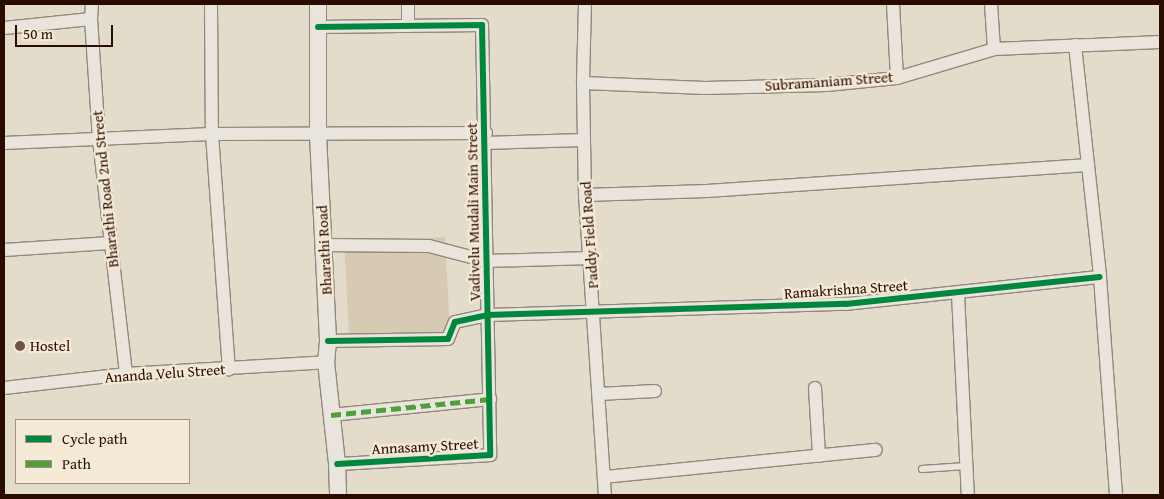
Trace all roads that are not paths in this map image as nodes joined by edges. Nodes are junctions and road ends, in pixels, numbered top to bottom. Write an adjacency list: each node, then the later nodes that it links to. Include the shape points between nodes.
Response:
1 (92, 4): 8 (street, Bharathi Road 2nd Street)
2 (211, 4): 17 (street)
3 (318, 4): 10 (street, Bharathi Road)
4 (408, 4): 9 (street)
5 (585, 4): 16 (street, Paddy Field Road)
6 (893, 4): 15 (street)
7 (991, 4): 14 (street)
8 (91, 18): 11 (street); 20 (street, Bharathi Road 2nd Street)
9 (408, 26): 10 (street); 19 (street, Vadivelu Mudali Main Street, via 482,25)
10 (318, 27): 18 (street, Bharathi Road)
11 (4, 28)
12 (1160, 42): 13 (street, Subramaniam Street)
13 (1075, 45): 14 (street, Subramaniam Street); 23 (street)
14 (994, 49): 15 (street, Subramaniam Street)
15 (897, 78): 16 (street, Subramaniam Street, via 827,85 705,88)
16 (583, 83): 21 (street, Paddy Field Road)
17 (212, 134): 18 (street); 20 (street); 36 (street)
18 (318, 135): 19 (street); 26 (street, Bharathi Road)
19 (486, 138): 21 (street); 29 (street, Vadivelu Mudali Main Street)
20 (99, 140): 22 (street); 25 (street, Bharathi Road 2nd Street)
21 (584, 140): 24 (street, Paddy Field Road)
22 (4, 142)
23 (1088, 165): 24 (street, via 707,191); 30 (street)
24 (585, 195): 28 (street, Paddy Field Road)
25 (110, 243): 27 (street); 37 (street, Bharathi Road 2nd Street)
26 (323, 245): 29 (street, via 429,246); 34 (street, Bharathi Road)
27 (4, 250)
28 (591, 258): 29 (street); 32 (street, Paddy Field Road)
29 (486, 260): 33 (street, Vadivelu Mudali Main Street)
30 (1100, 277): 31 (street, Ramakrishna Street); 53 (street)
31 (958, 294): 32 (street, Ramakrishna Street, via 846,304); 47 (street)
32 (593, 311): 33 (street, Ramakrishna Street); 41 (street, Paddy Field Road)
33 (487, 315): 34 (street, Ramakrishna Street, via 455,322 448,339); 42 (street, Vadivelu Mudali Main Street)
34 (328, 341): 35 (street, Bharathi Road)
35 (326, 362): 36 (street, Ananda Velu Street); 43 (street, Bharathi Road)
36 (229, 368): 37 (street, Ananda Velu Street)
37 (126, 374): 38 (street, Ananda Velu Street)
38 (4, 388)
39 (814, 388): 45 (street)
40 (655, 391): 41 (street)
41 (599, 394): 49 (street, Paddy Field Road)
42 (490, 399): 43 (street); 46 (street, Annasamy Street, via 490,455)
43 (331, 416): 46 (street, Bharathi Road)
44 (876, 450): 45 (street)
45 (819, 456): 49 (street)
46 (337, 464): 50 (street, Bharathi Road)
47 (966, 466): 48 (lane); 52 (street)
48 (922, 469)
49 (604, 477): 51 (street, Paddy Field Road)
50 (338, 495)
51 (605, 495)
52 (968, 495)
53 (1116, 495)

